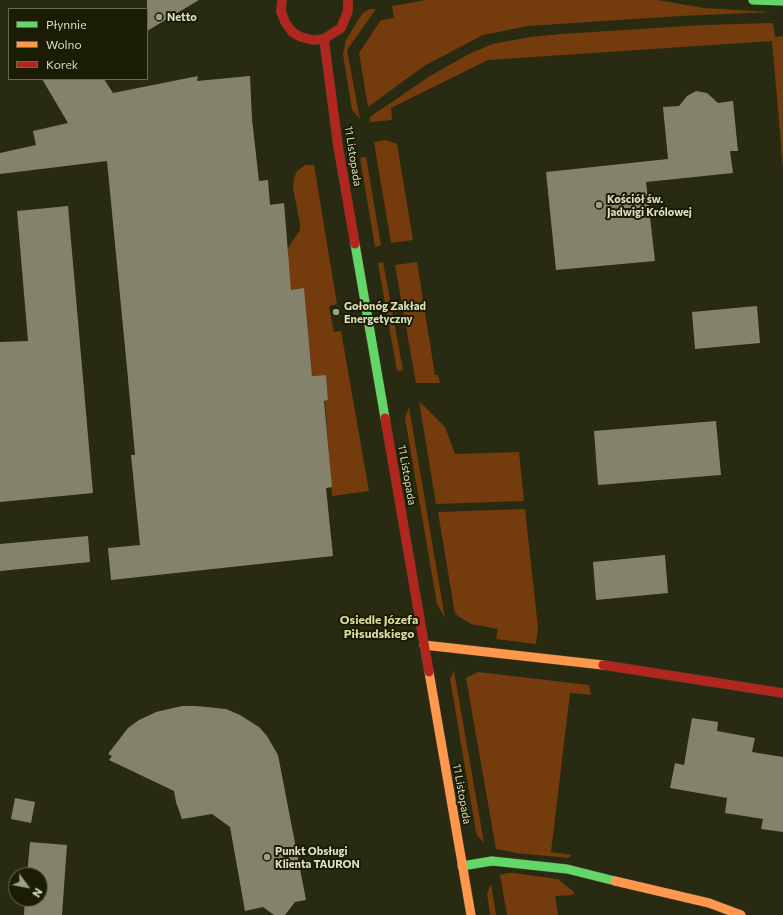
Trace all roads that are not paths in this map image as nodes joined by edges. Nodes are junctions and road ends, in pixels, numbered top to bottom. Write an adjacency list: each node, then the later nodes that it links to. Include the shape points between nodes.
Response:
1 (282, 0): 5 (street, via 281,12 284,22 292,32 313,40)
2 (348, 0): 5 (street, via 346,20 341,28)
3 (753, 0): 4 (street)
4 (783, 0)
5 (324, 39): 6 (street, 11 Listopada, via 338,146)
6 (424, 645): 7 (street, via 604,664); 8 (street, 11 Listopada)
7 (783, 693)
8 (462, 866): 9 (street, 11 Listopada); 10 (street, via 492,861 567,869 710,903)
9 (471, 915)
10 (741, 915)

